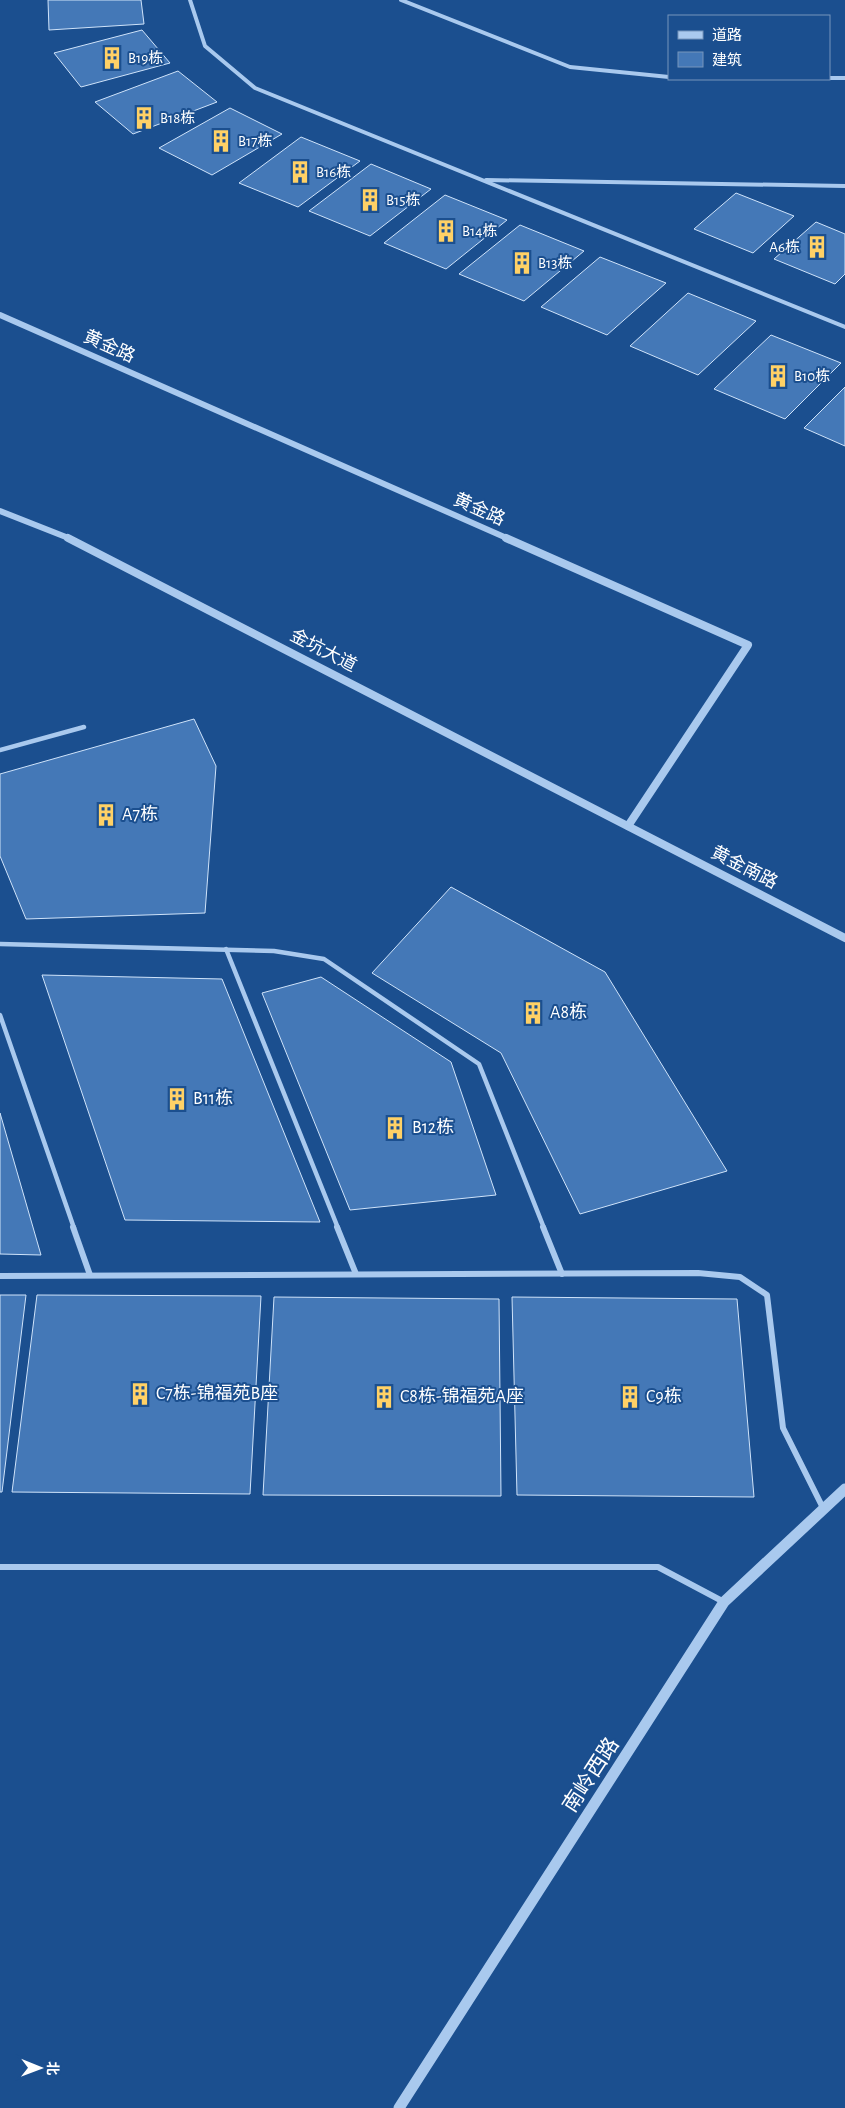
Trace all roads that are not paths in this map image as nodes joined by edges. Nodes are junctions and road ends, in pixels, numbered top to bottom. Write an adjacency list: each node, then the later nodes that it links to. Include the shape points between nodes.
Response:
1 (190, 0): 6 (street, via 205,46 256,88)
2 (401, 0): 3 (street, via 570,67)
3 (668, 77)
4 (830, 78): 5 (street)
5 (845, 78)
6 (478, 179): 7 (street); 9 (street)
7 (845, 186)
8 (0, 315): 13 (street, 黄金路, via 748,645)
9 (845, 326)
10 (0, 511): 13 (street, 金坑大道, via 80,543)
11 (84, 728): 12 (street)
12 (0, 750)
13 (628, 826): 14 (street, 黄金南路)
14 (845, 938)
15 (0, 944): 16 (street)
16 (226, 949): 18 (street); 19 (street, via 274,950 324,959 479,1064)
17 (0, 1015): 20 (street)
18 (356, 1274): 19 (street); 20 (street)
19 (562, 1274): 23 (street, via 698,1273 740,1277 767,1295 782,1428)
20 (90, 1275): 21 (street)
21 (0, 1276)
22 (845, 1488): 23 (street, 南岭西路)
23 (824, 1508): 25 (street, 南岭西路)
24 (0, 1567): 25 (street, via 658,1567)
25 (724, 1602): 26 (street, 南岭西路)
26 (399, 2108)

